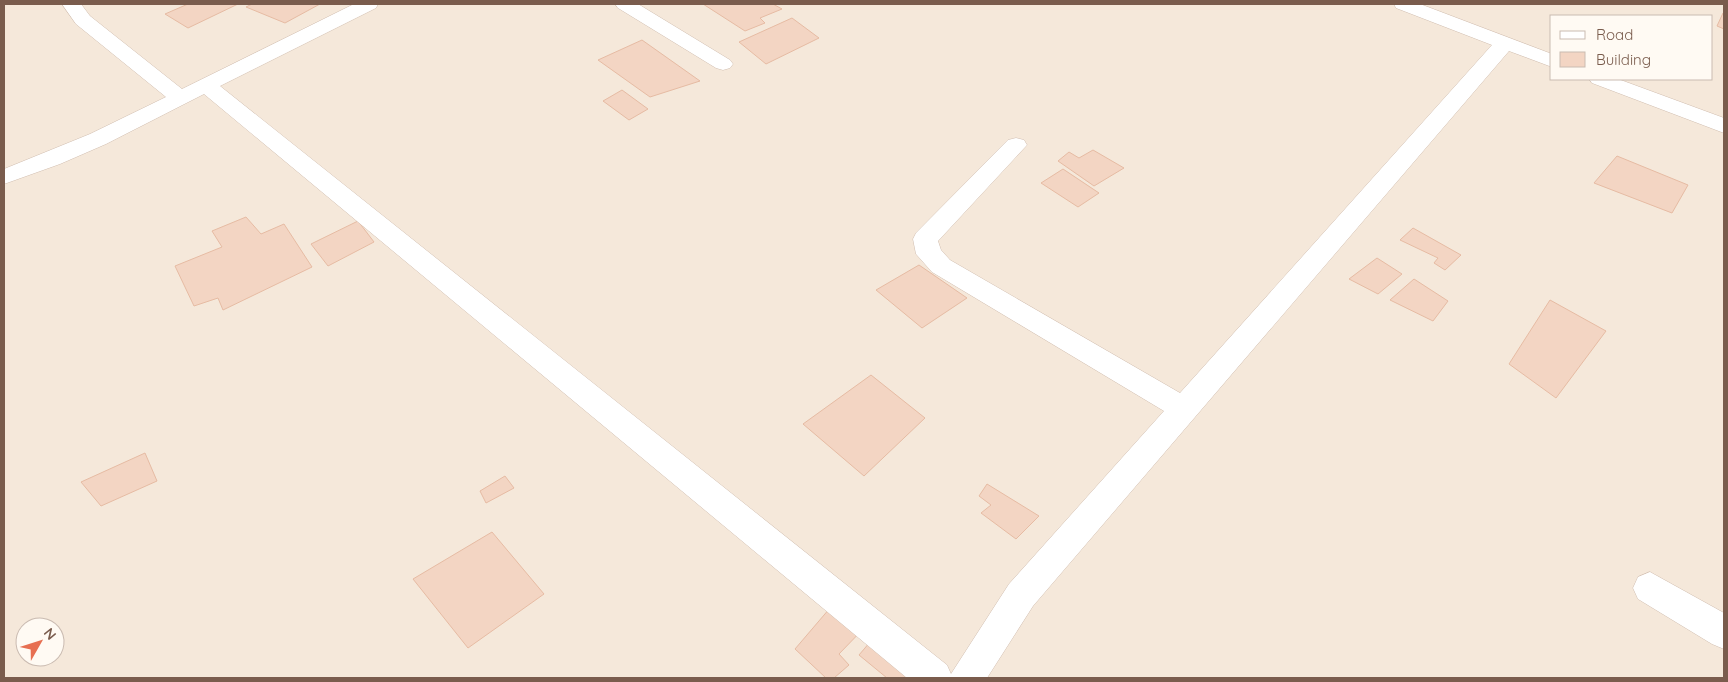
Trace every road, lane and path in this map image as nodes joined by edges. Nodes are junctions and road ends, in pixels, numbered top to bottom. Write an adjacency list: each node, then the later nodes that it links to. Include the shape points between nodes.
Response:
1 (71, 4): 10 (street, via 83,20)
2 (369, 4): 9 (street)
3 (625, 4): 7 (street)
4 (1403, 4): 5 (street)
5 (1505, 43): 6 (street); 14 (street)
6 (1550, 60)
7 (723, 64)
8 (1602, 80): 11 (street)
9 (207, 86): 10 (street); 17 (street)
10 (182, 99): 13 (street)
11 (1724, 126)
12 (1016, 145): 14 (street, via 925,239 929,254 941,266)
13 (4, 177)
14 (1184, 409): 18 (street, via 1020,596)
15 (1650, 588): 16 (street)
16 (1724, 632)
17 (934, 678)
18 (967, 678)

